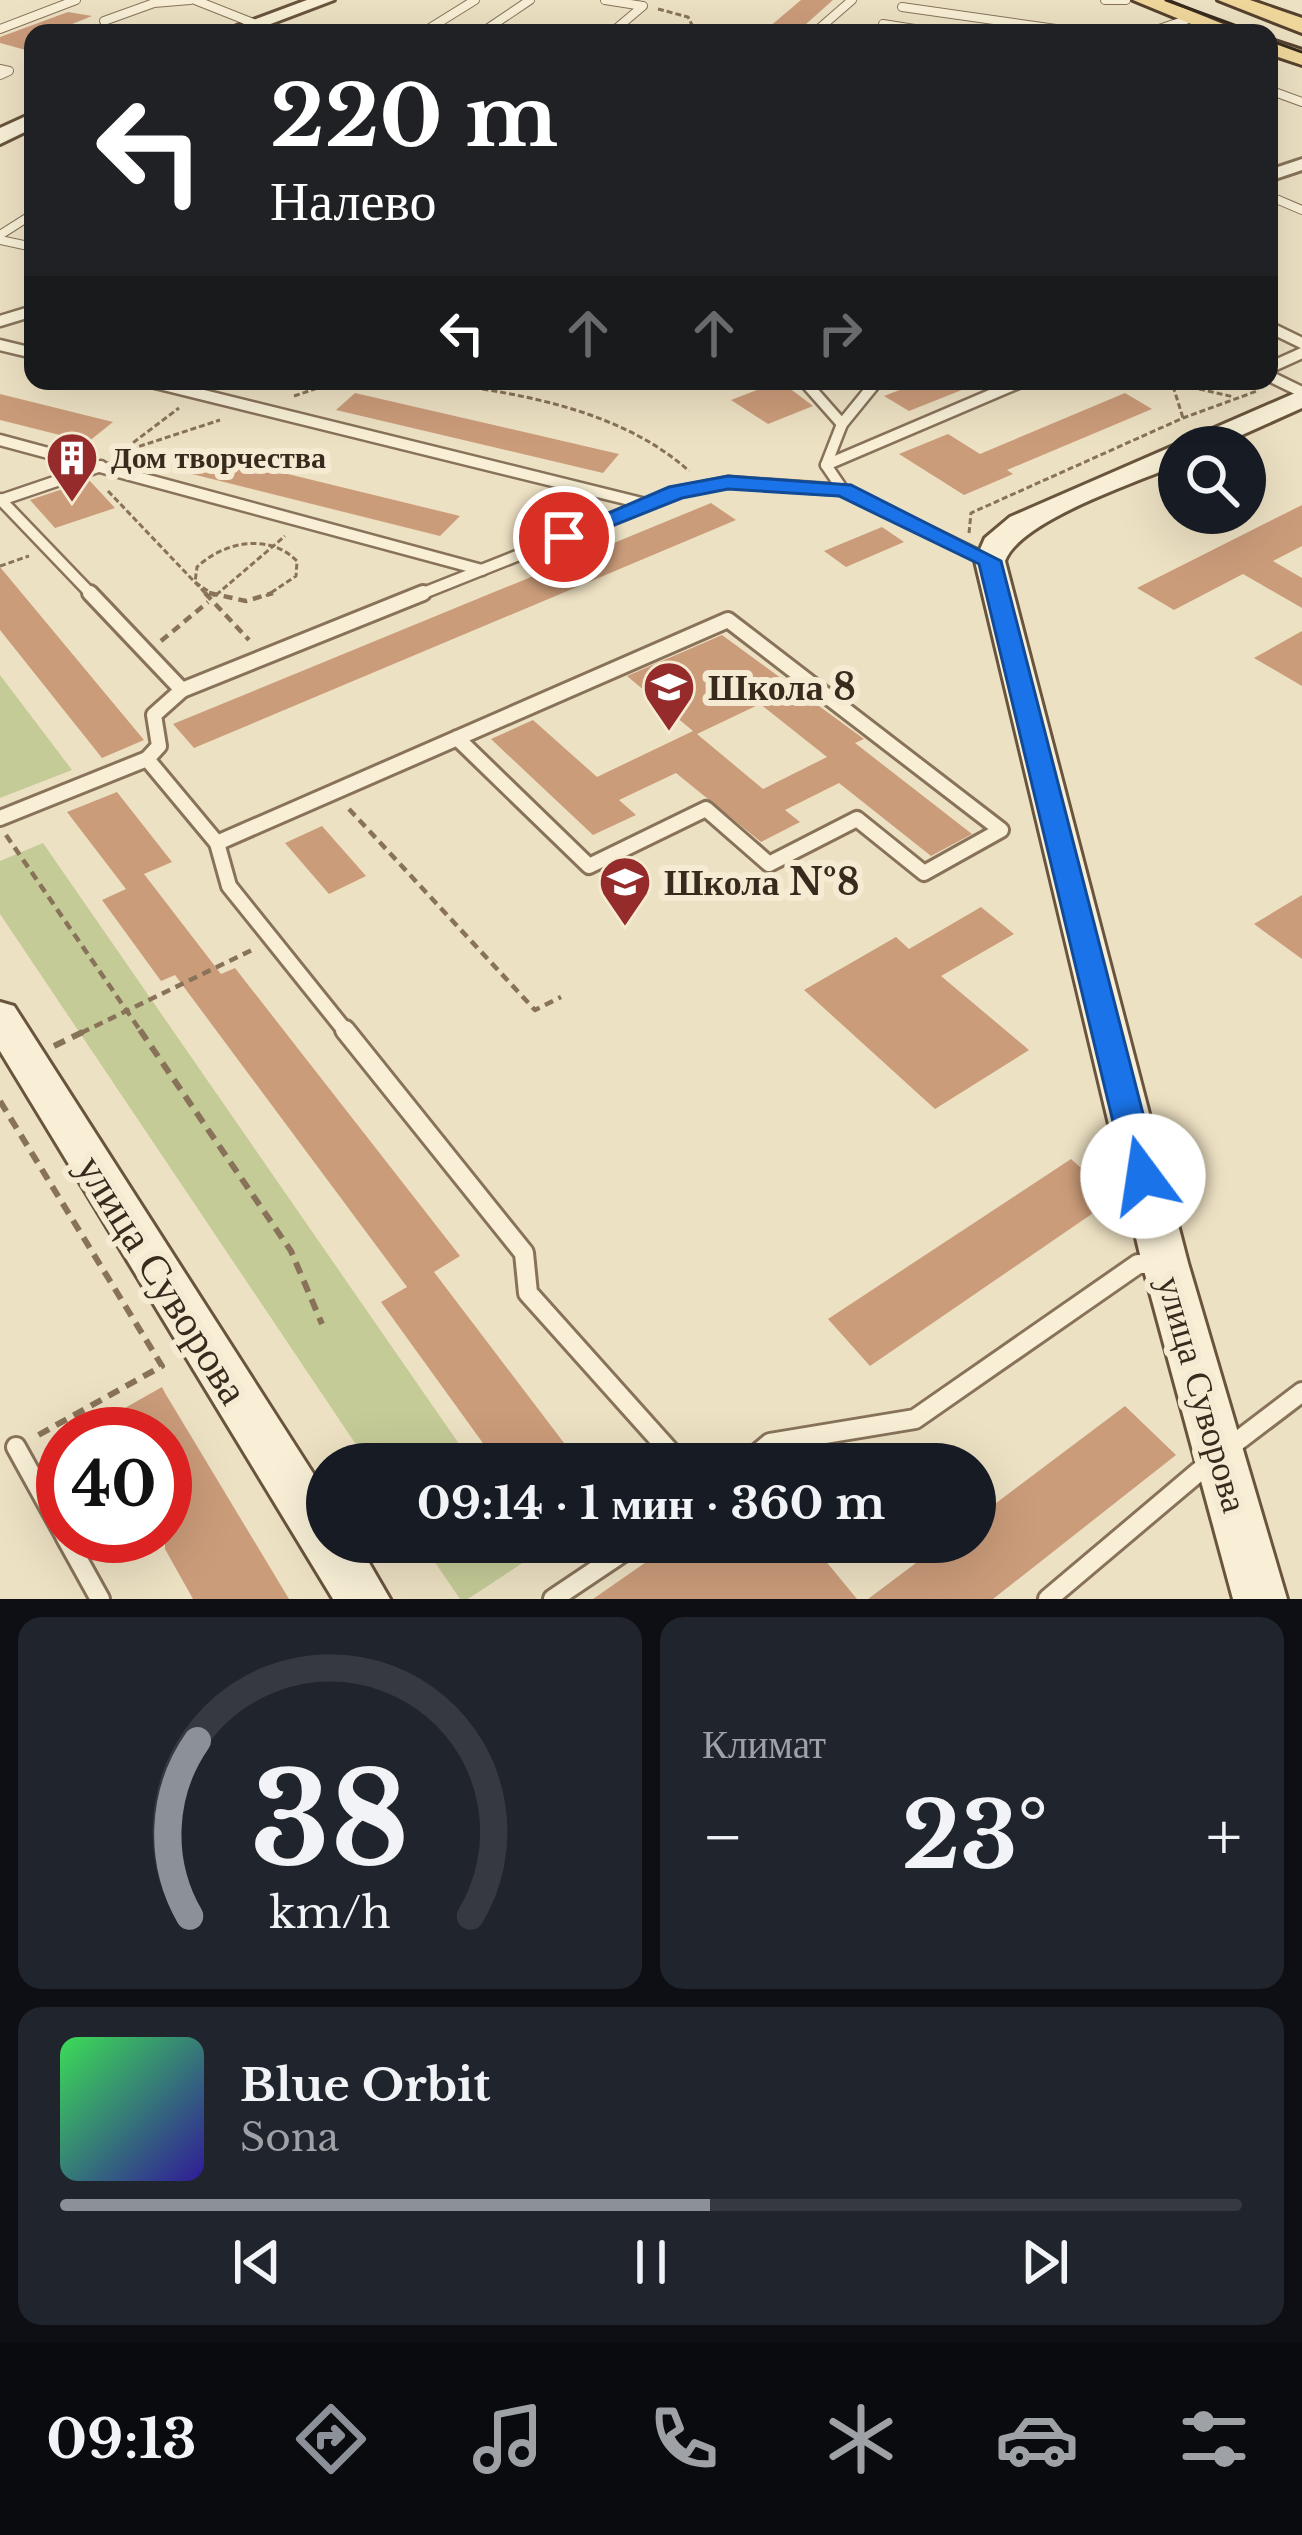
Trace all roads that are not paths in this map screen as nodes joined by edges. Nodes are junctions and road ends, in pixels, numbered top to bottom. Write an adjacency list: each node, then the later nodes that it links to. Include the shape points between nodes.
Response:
1 (76, 0): 26 (lane)
2 (214, 0): 12 (lane)
3 (325, 0): 16 (street)
4 (475, 0): 17 (lane)
5 (530, 0): 18 (lane)
6 (605, 0): 19 (lane, via 643,6)
7 (852, 0): 20 (lane)
8 (1105, 0): 9 (lane)
9 (1126, 0)
10 (1144, 0): 14 (main road)
11 (1229, 0): 25 (main road)
12 (196, 1): 15 (lane, via 154,3); 16 (lane)
13 (905, 3): 21 (lane); 22 (lane)
14 (1192, 18): 23 (lane); 24 (main road)
15 (104, 21)
16 (253, 23)
17 (436, 24)
18 (494, 24)
19 (622, 24)
20 (824, 24)
21 (883, 24)
22 (1030, 24)
23 (1174, 24)
24 (1209, 24)
25 (1302, 26)
26 (0, 29)
27 (185, 390): 40 (lane)
28 (813, 390): 32 (lane)
29 (870, 390): 32 (lane)
30 (1002, 390): 37 (lane)
31 (1302, 395): 33 (street)
32 (842, 424): 37 (lane)
33 (1236, 426)
34 (0, 440): 36 (lane)
35 (1158, 462): 41 (street, via 1021,523 996,544)
36 (94, 465): 39 (lane); 42 (lane)
37 (826, 465): 38 (lane)
38 (843, 490): 40 (lane, via 728,482); 41 (lane)
39 (1, 500): 43 (lane)
40 (646, 504): 42 (lane)
41 (990, 561): 50 (street, улица Суворова)
42 (482, 570): 43 (lane)
43 (182, 690): 45 (lane, via 154,715 159,746)
44 (457, 738): 44 (lane, via 728,620 1001,830 924,873 857,819 769,864 706,809 589,866); 47 (lane)
45 (146, 759): 46 (lane); 47 (lane)
46 (0, 822)
47 (217, 842): 52 (lane, via 229,886 524,1253 528,1293)
48 (0, 1017): 49 (street, улица Суворова)
49 (13, 1080): 57 (street, улица Суворова)
50 (1165, 1263): 53 (lane, via 1138,1264 914,1419); 55 (street, улица Суворова)
51 (1302, 1392): 55 (lane)
52 (662, 1443)
53 (770, 1443)
54 (16, 1447): 56 (lane)
55 (1222, 1453): 64 (lane); 65 (street, улица Суворова)
56 (36, 1483)
57 (306, 1511)
58 (80, 1563): 61 (lane)
59 (340, 1563): 62 (street, улица Суворова)
60 (607, 1563): 63 (lane)
61 (100, 1599)
62 (363, 1599)
63 (553, 1599)
64 (1048, 1599)
65 (1260, 1599)

